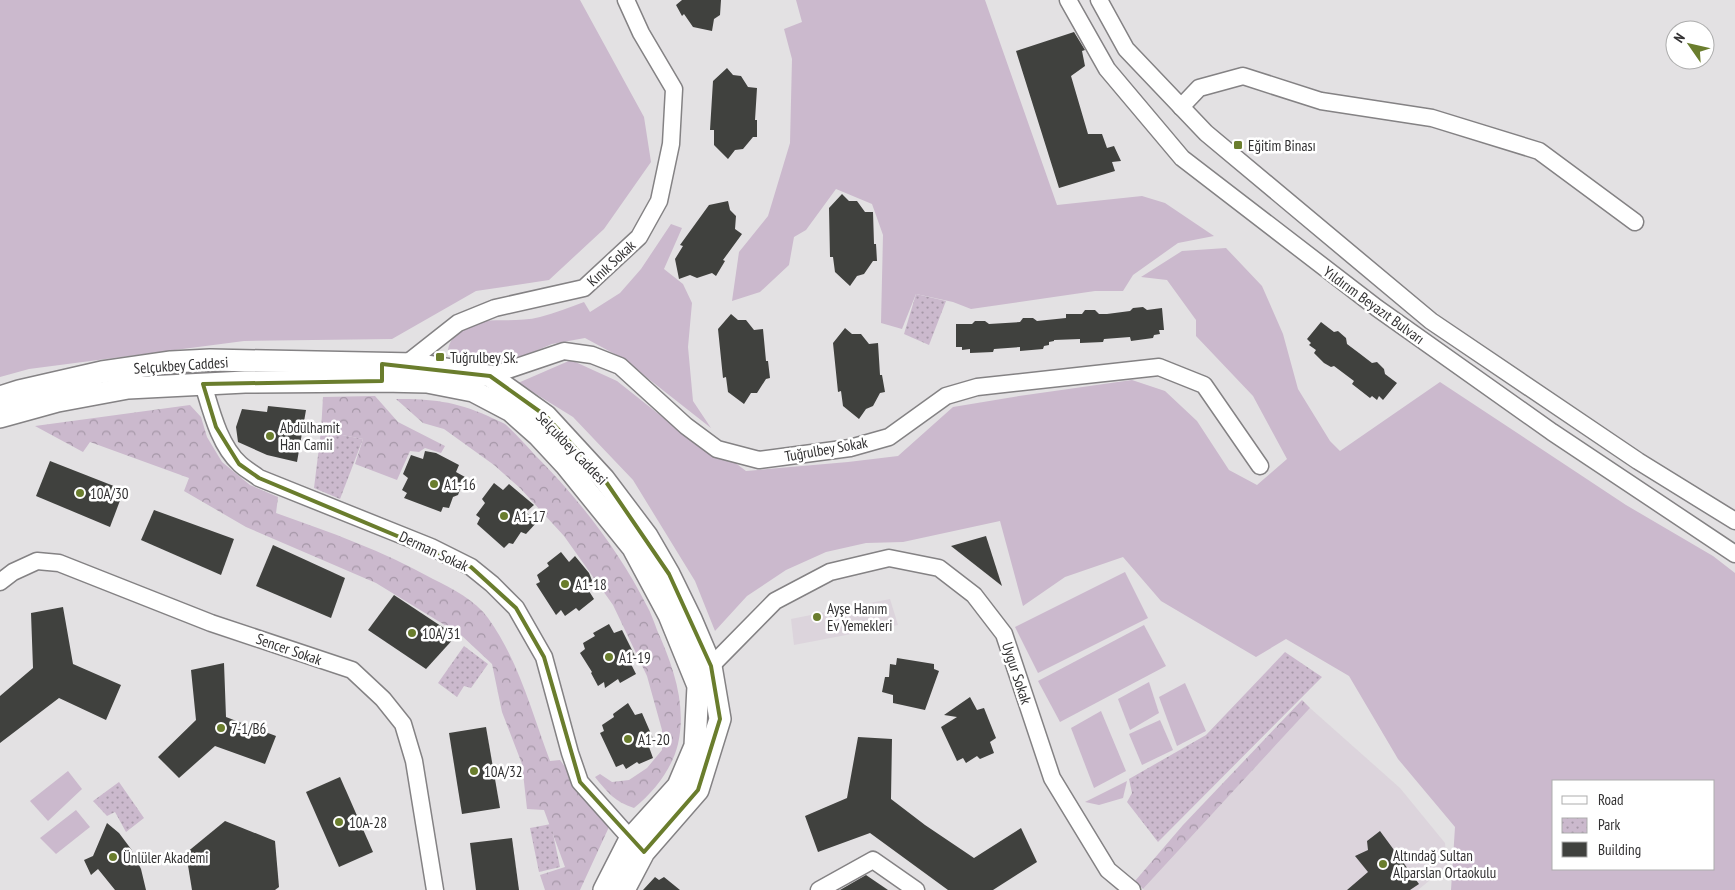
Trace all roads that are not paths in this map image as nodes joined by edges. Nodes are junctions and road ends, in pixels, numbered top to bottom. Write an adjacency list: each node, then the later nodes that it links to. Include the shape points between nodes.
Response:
1 (626, 0): 6 (street, Kınık Sokak, via 674,89 670,144 659,201 640,237 584,288 495,308 458,323)
2 (1068, 0): 14 (street, Yıldırım Beyazıt Bulvarı, via 1107,69 1182,158 1377,308 1552,432)
3 (1099, 0): 4 (street, Yıldırım Beyazıt Bulvarı, via 1126,49)
4 (1181, 107): 5 (street, via 1199,88 1243,76 1321,101 1432,118 1539,151); 13 (street, Yıldırım Beyazıt Bulvarı, via 1206,133 1431,322 1638,461)
5 (1635, 222)
6 (406, 364): 7 (street, Selçukbey Caddesi); 8 (street, Selçukbey Caddesi)
7 (382, 372): 9 (street, Selçukbey Caddesi); 10 (street, Selçukbey Caddesi, via 210,360 172,362 102,372); 17 (street, Selçukbey Caddesi, via 473,391 511,410 539,436 633,548 670,615)
8 (490, 376): 12 (street, Tuğrulbey Sokak, via 564,351 592,354 620,366 686,426 717,449 759,460 850,448 890,437 946,396 977,387 1159,367 1204,385); 16 (street, Selçukbey Caddesi, via 546,416 604,479 647,536 669,574)
9 (203, 384): 11 (street, Selçukbey Caddesi, via 128,388 58,401); 18 (street, Derman Sokak, via 216,428 239,464 259,478 431,547 471,567 516,608 544,657 580,782)
10 (0, 397)
11 (0, 417)
12 (1260, 466)
13 (1735, 521)
14 (1735, 554)
15 (0, 582): 19 (street, Sencer Sokak, via 37,561 59,563 211,623 352,670 383,699 403,724 414,761)
16 (711, 666): 17 (street, Uygur Sokak); 18 (street, Selçukbey Caddesi, via 720,719 698,790); 24 (street, Uygur Sokak, via 775,601 830,572 889,558 939,568 974,595 1004,634 1052,778 1108,870)
17 (698, 686): 18 (street, Selçukbey Caddesi, via 695,746 678,786)
18 (637, 846): 20 (street, Selçukbey Caddesi); 21 (street, Selçukbey Caddesi)
19 (435, 890)
20 (604, 890)
21 (624, 890)
22 (819, 890): 23 (street, via 873,860)
23 (916, 890)
24 (1132, 890)

